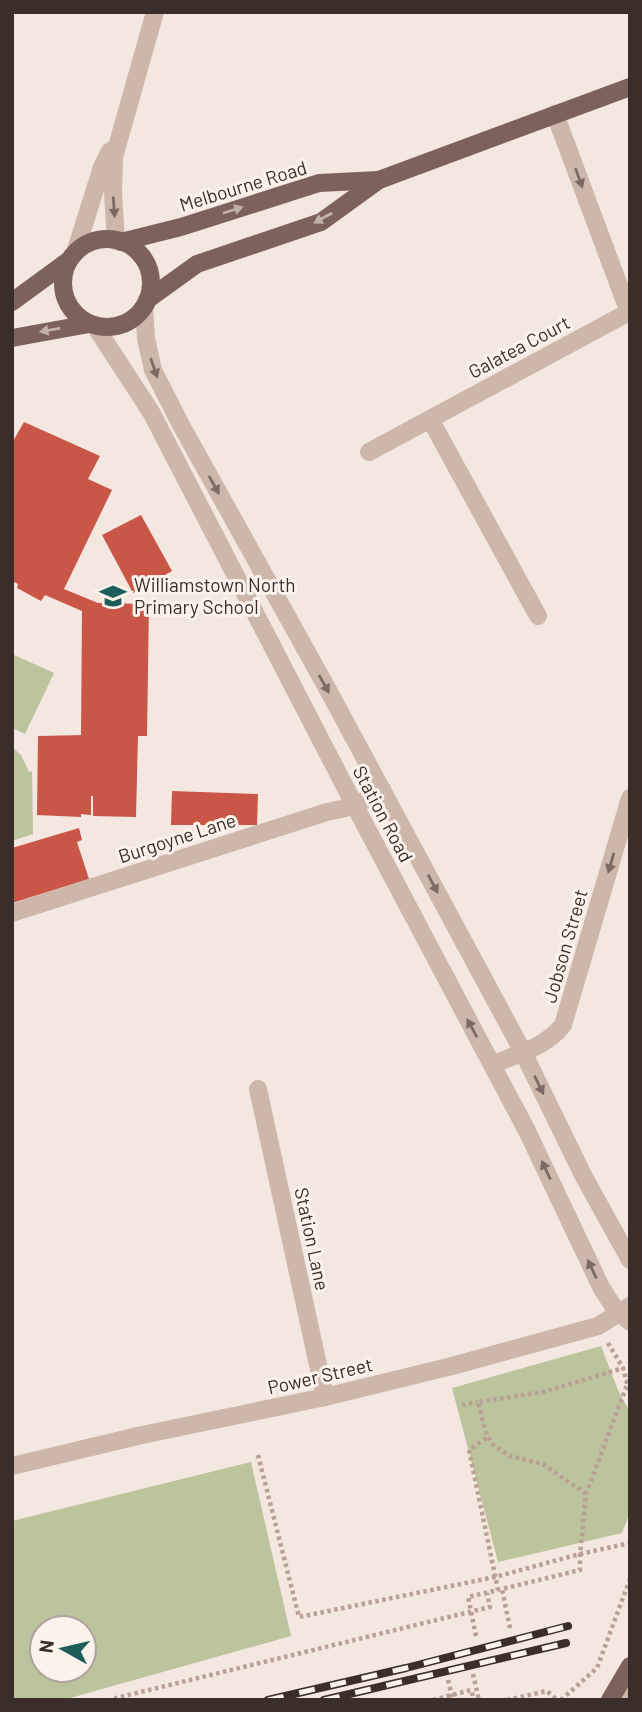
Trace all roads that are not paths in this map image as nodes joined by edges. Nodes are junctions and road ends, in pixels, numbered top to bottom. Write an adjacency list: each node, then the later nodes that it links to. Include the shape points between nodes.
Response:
1 (155, 12): 4 (street)
2 (630, 87): 3 (main road, Melbourne Road)
3 (555, 114): 5 (main road, Melbourne Road); 10 (street, one-way to 10)
4 (122, 126): 6 (street, one-way to 6, via 113,171); 7 (street, via 102,167)
5 (379, 180): 6 (main road, Melbourne Road, one-way to 5, via 181,228 319,183); 9 (main road, Melbourne Road, one-way to 9, via 321,222 197,264)
6 (118, 242): 7 (main road, via 94,242); 9 (main road, via 134,250 148,269)
7 (73, 256): 8 (main road); 11 (main road, via 63,276 64,295 74,312)
8 (12, 302)
9 (146, 303): 11 (main road, via 127,323); 16 (street, Station Road, one-way to 16, via 146,338 153,370)
10 (629, 314): 13 (street, Galatea Court)
11 (92, 325): 12 (main road, one-way to 12); 18 (street, Station Road, via 151,412)
12 (12, 338)
13 (430, 419): 14 (street, Galatea Court); 15 (street)
14 (369, 452)
15 (538, 616)
16 (382, 789): 18 (street, Burgoyne Lane); 20 (street, Station Road, one-way to 20)
17 (630, 797): 20 (street, Jobson Street, one-way to 20, via 564,1025 554,1037)
18 (355, 806): 19 (street, Burgoyne Lane); 21 (street, Station Road, one-way to 18)
19 (12, 913)
20 (523, 1052): 21 (street, Jobson Street); 23 (street, Station Road, one-way to 23)
21 (492, 1065): 24 (street, Station Road, one-way to 21, via 601,1287)
22 (258, 1089): 25 (street, Station Lane)
23 (630, 1260)
24 (626, 1314): 25 (street, Power Street, via 598,1326)
25 (325, 1397): 26 (street, Power Street)
26 (12, 1466)
27 (630, 1666): 29 (main road)
28 (630, 1692): 29 (street)
29 (610, 1699)

